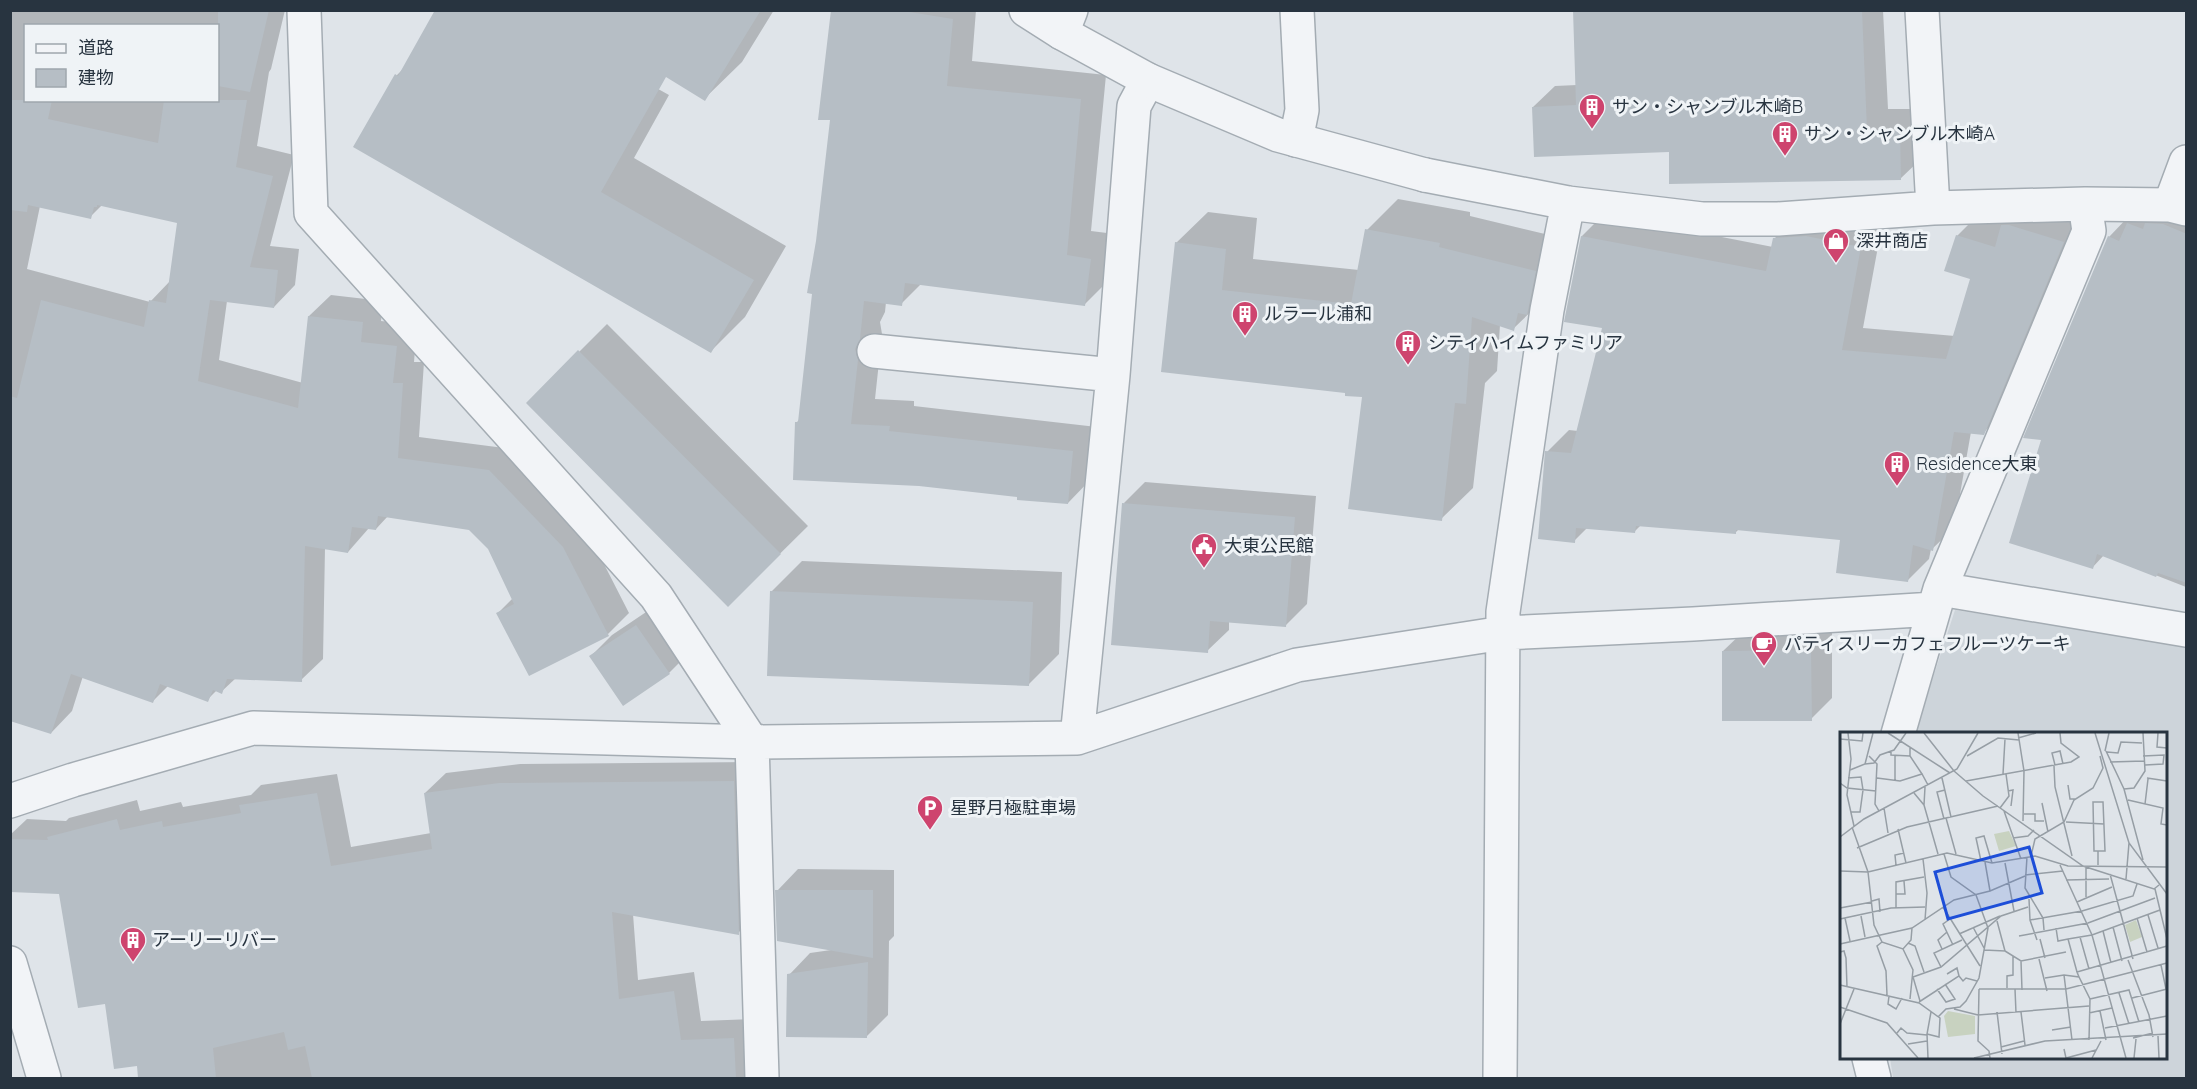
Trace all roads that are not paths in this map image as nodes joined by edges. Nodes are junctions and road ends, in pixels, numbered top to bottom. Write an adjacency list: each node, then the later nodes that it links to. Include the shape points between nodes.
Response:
1 (304, 10): 20 (street, via 311,213 656,596)
2 (1026, 10): 5 (street)
3 (1297, 10): 7 (street, via 1302,110)
4 (1922, 10): 12 (street)
5 (1066, 22): 6 (street)
6 (1148, 80): 7 (street); 14 (street, via 1134,106)
7 (1296, 140): 9 (street, via 1425,175)
8 (2187, 162): 11 (street)
9 (1568, 203): 12 (street, via 1702,219 1778,219); 17 (street, via 1547,310)
10 (2085, 204): 11 (street); 12 (street); 15 (street, via 2089,231)
11 (2178, 207)
12 (1933, 208)
13 (874, 351): 14 (street)
14 (1113, 375): 19 (street)
15 (1937, 599): 16 (street); 17 (street, via 1693,624); 18 (street)
16 (2187, 630)
17 (1503, 633): 19 (street, via 1297,665); 26 (street)
18 (1899, 732)
19 (1077, 738): 20 (street)
20 (752, 742): 21 (street, via 253,728); 25 (street)
21 (10, 801)
22 (10, 963): 24 (street)
23 (1869, 1059): 27 (street)
24 (44, 1078)
25 (762, 1078)
26 (1500, 1078)
27 (1874, 1078)

